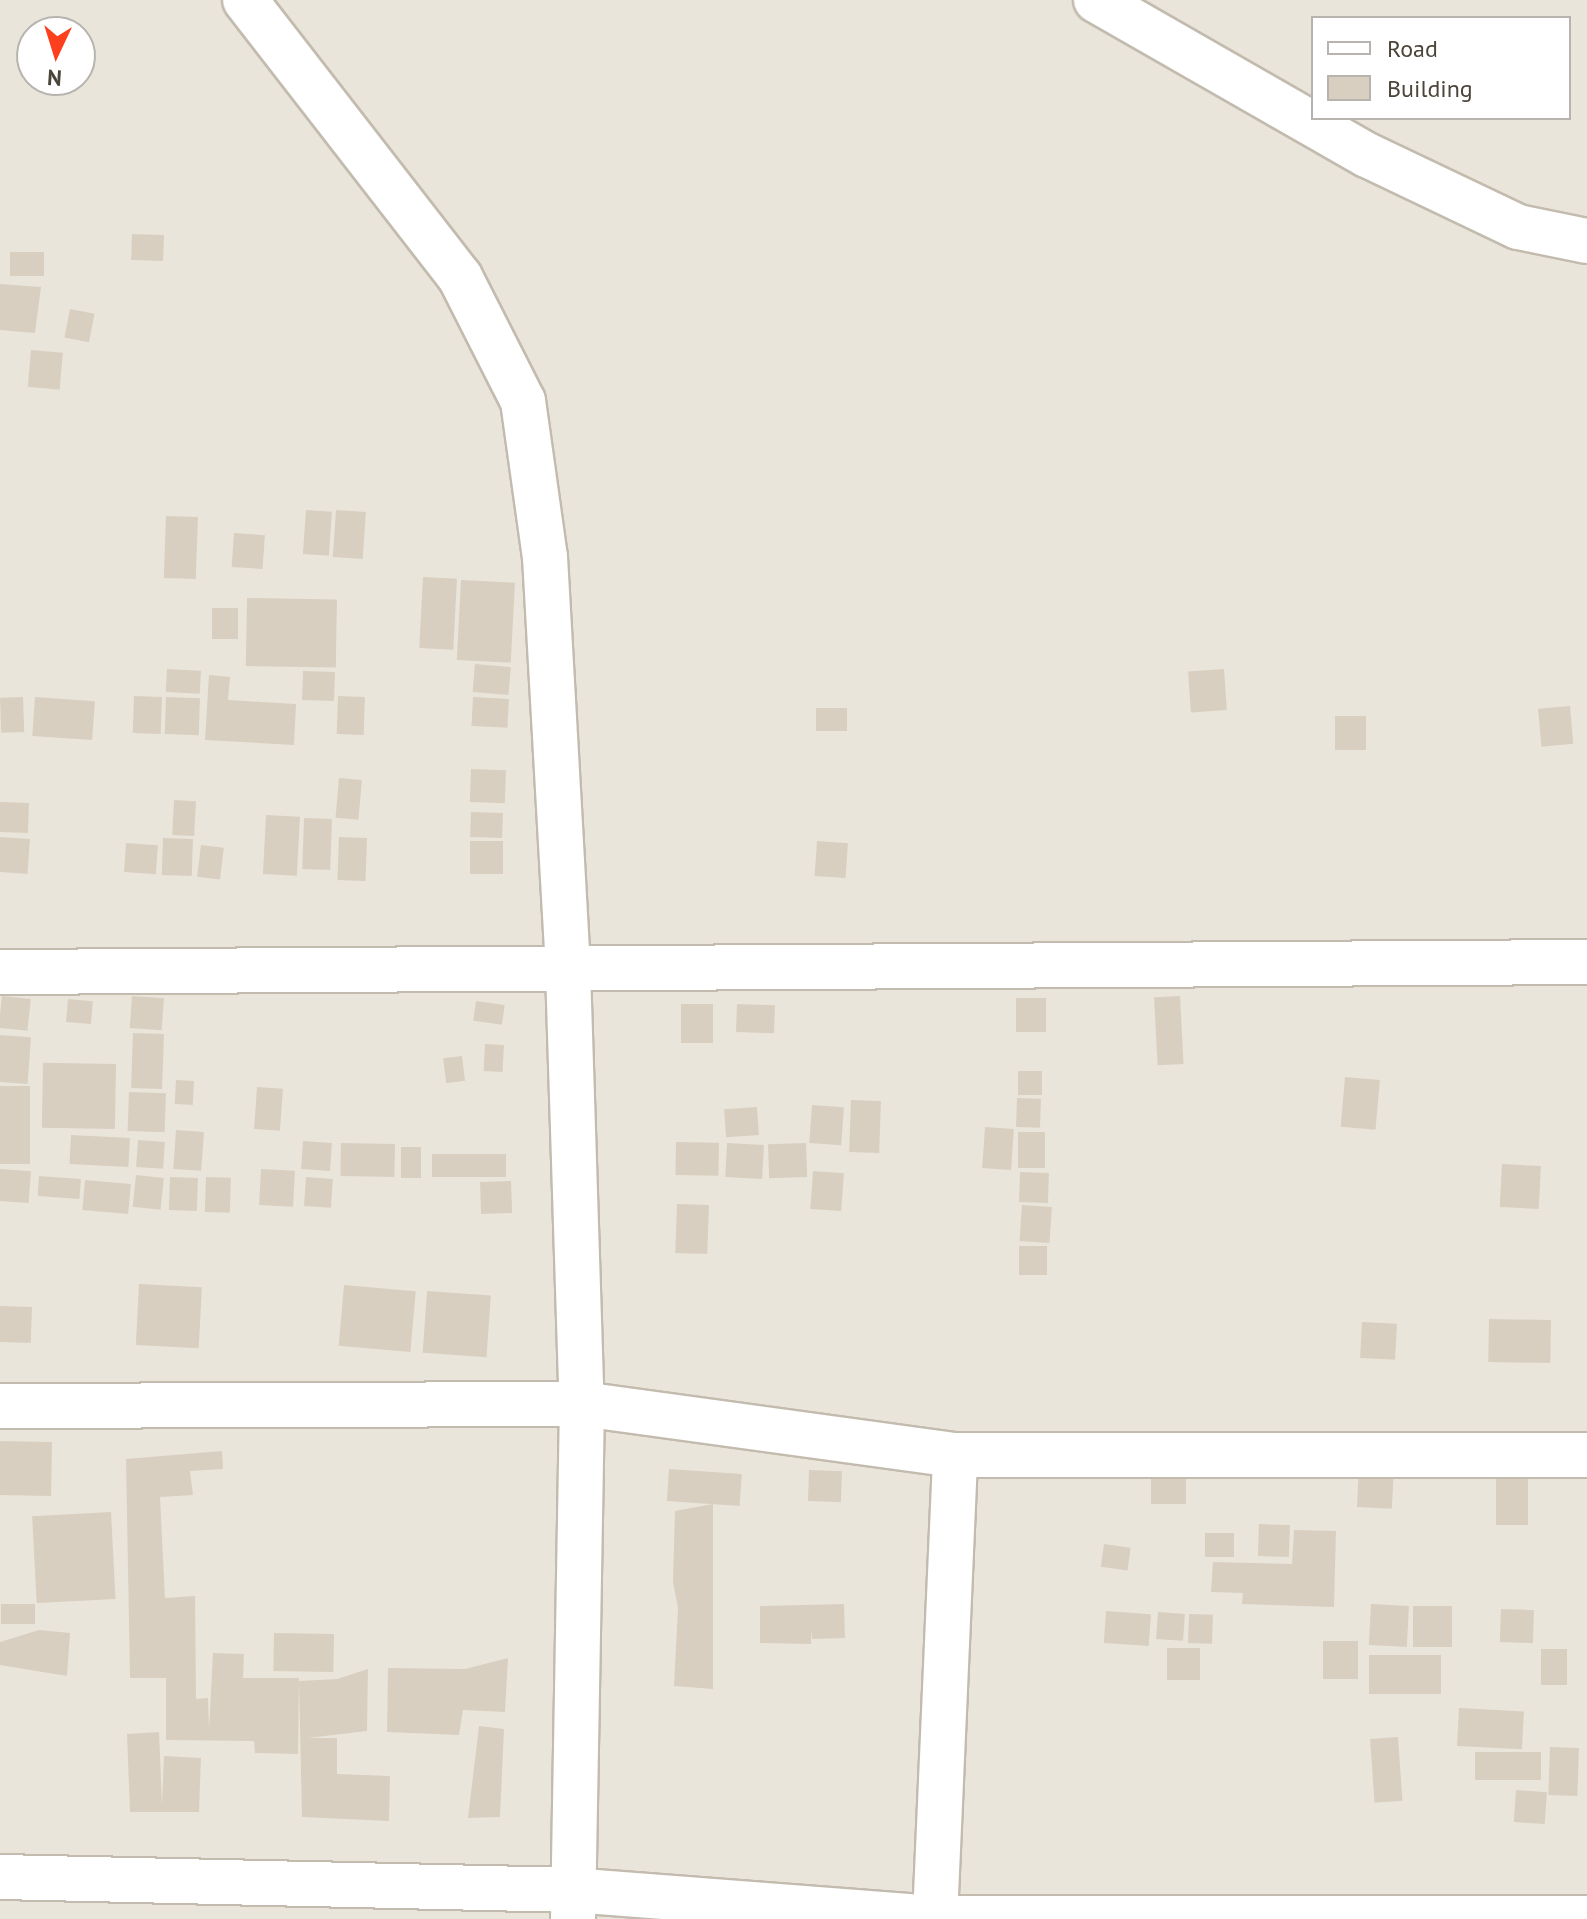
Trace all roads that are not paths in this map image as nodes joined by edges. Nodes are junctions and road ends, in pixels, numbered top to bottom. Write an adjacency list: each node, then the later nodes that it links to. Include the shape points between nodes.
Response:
1 (245, 0): 5 (street, via 460,277 523,401 545,557)
2 (1096, 0): 3 (street, via 1367,155 1518,227)
3 (1587, 241)
4 (1587, 962): 5 (street)
5 (568, 970): 6 (street); 7 (street)
6 (0, 972)
7 (582, 1404): 8 (street); 9 (street); 12 (street)
8 (0, 1406)
9 (955, 1455): 10 (street); 13 (street)
10 (1587, 1455)
11 (0, 1877): 12 (street)
12 (573, 1904): 13 (street)
13 (935, 1918): 14 (street)
14 (1587, 1918)

